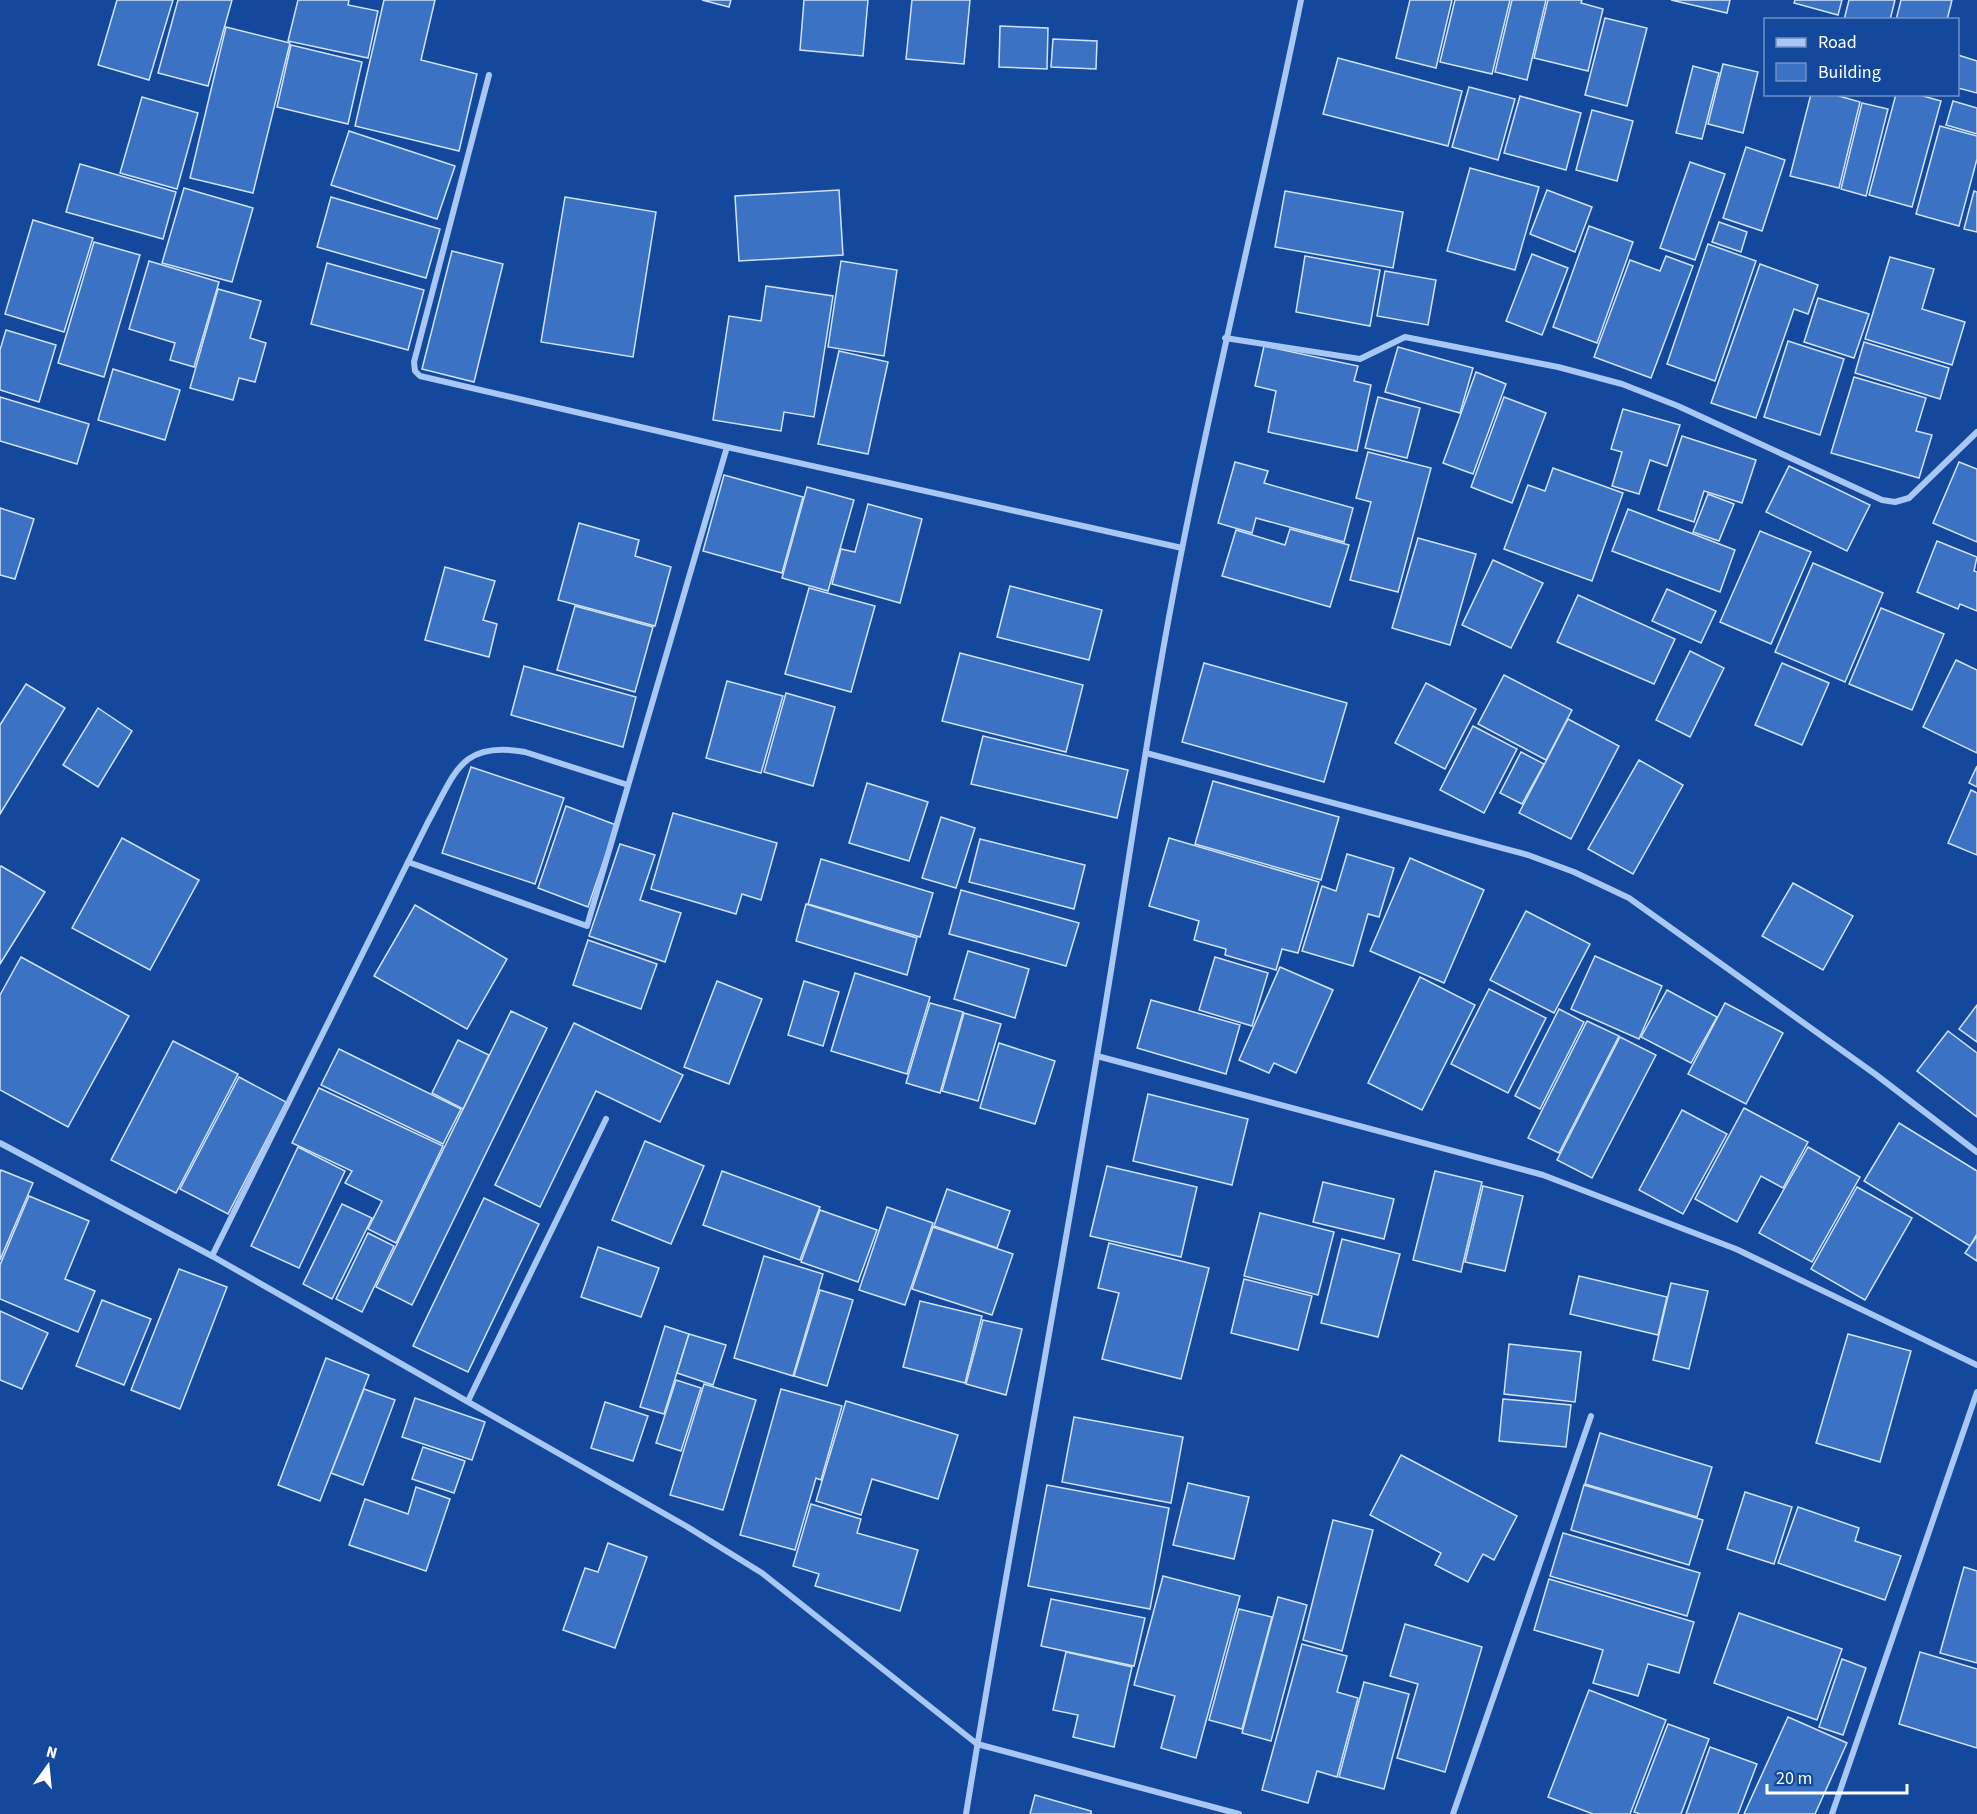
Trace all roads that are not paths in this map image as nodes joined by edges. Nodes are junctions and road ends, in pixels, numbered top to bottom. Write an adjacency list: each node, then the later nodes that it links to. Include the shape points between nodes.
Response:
1 (1301, 0): 3 (street)
2 (489, 75): 5 (street, via 414,362 415,371 420,376)
3 (1225, 338): 4 (street, via 1360,359 1405,337 1558,367 1622,384 1678,406 1882,500 1895,502 1909,498); 6 (street)
4 (1977, 432)
5 (727, 447): 6 (street); 8 (street)
6 (1182, 548): 7 (street)
7 (1146, 753): 10 (street); 13 (street, via 1528,855 1629,898)
8 (628, 785): 9 (street, via 525,752 488,749 460,766); 9 (street, via 587,926)
9 (408, 862): 14 (street)
10 (1097, 1056): 15 (street, via 1543,1174 1736,1249); 20 (street)
11 (606, 1119): 17 (street)
12 (0, 1143): 14 (street)
13 (1977, 1152)
14 (212, 1256): 17 (street)
15 (1977, 1365)
16 (1977, 1392): 18 (street)
17 (468, 1401): 20 (street, via 762,1573)
18 (1974, 1411): 24 (street)
19 (1591, 1416): 23 (street)
20 (977, 1744): 21 (street); 22 (street)
21 (966, 1814)
22 (1239, 1814)
23 (1453, 1814)
24 (1832, 1814)

